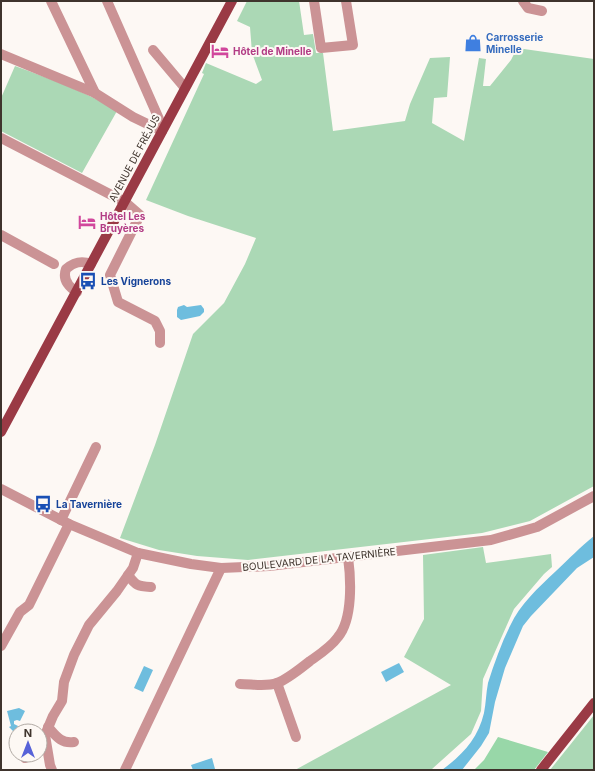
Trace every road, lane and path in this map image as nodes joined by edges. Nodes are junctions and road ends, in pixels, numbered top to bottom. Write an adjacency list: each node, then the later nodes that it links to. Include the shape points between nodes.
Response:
1 (51, 1): 11 (street)
2 (232, 1): 10 (main road, AVENUE DE FRÉJUS)
3 (314, 1): 4 (street, via 321,48 353,46)
4 (346, 1)
5 (523, 1): 7 (street, via 528,8)
6 (110, 3): 12 (street)
7 (542, 11)
8 (153, 50): 10 (street)
9 (1, 54): 11 (street)
10 (185, 88): 12 (main road, AVENUE DE FRÉJUS)
11 (95, 93): 12 (street, via 133,117)
12 (162, 131): 14 (main road, AVENUE DE FRÉJUS)
13 (1, 138): 14 (street)
14 (125, 202): 16 (main road, AVENUE DE FRÉJUS); 19 (street, via 140,216 110,275 118,302 155,321 160,331)
15 (1, 235): 17 (street)
16 (91, 264): 17 (street, via 78,262); 18 (main road, AVENUE DE FRÉJUS)
17 (61, 267): 18 (street, via 67,284)
18 (77, 292): 20 (main road, AVENUE DE FRÉJUS)
19 (160, 343)
20 (1, 432)
21 (96, 447): 24 (street)
22 (1, 489): 24 (street, BOULEVARD DE LA TAVERNIÈRE)
23 (594, 496): 26 (street, BOULEVARD DE LA TAVERNIÈRE, via 536,527 497,538)
24 (65, 522): 25 (street, BOULEVARD DE LA TAVERNIÈRE); 30 (street, via 29,605 20,612)
25 (138, 553): 27 (street, BOULEVARD DE LA TAVERNIÈRE); 28 (street)
26 (348, 557): 27 (street, BOULEVARD DE LA TAVERNIÈRE, via 270,566); 31 (street, via 351,594 345,625 339,637 300,670)
27 (221, 568): 40 (street)
28 (128, 575): 29 (street, via 134,584); 34 (street, via 89,625 64,682 62,701)
29 (152, 587)
30 (1, 646)
31 (277, 683): 32 (street); 36 (street)
32 (240, 684)
33 (594, 703): 41 (main road)
34 (48, 727)
35 (48, 736): 37 (street)
36 (296, 738)
37 (74, 742)
38 (48, 758): 39 (street)
39 (52, 770)
40 (125, 770)
41 (541, 770)

